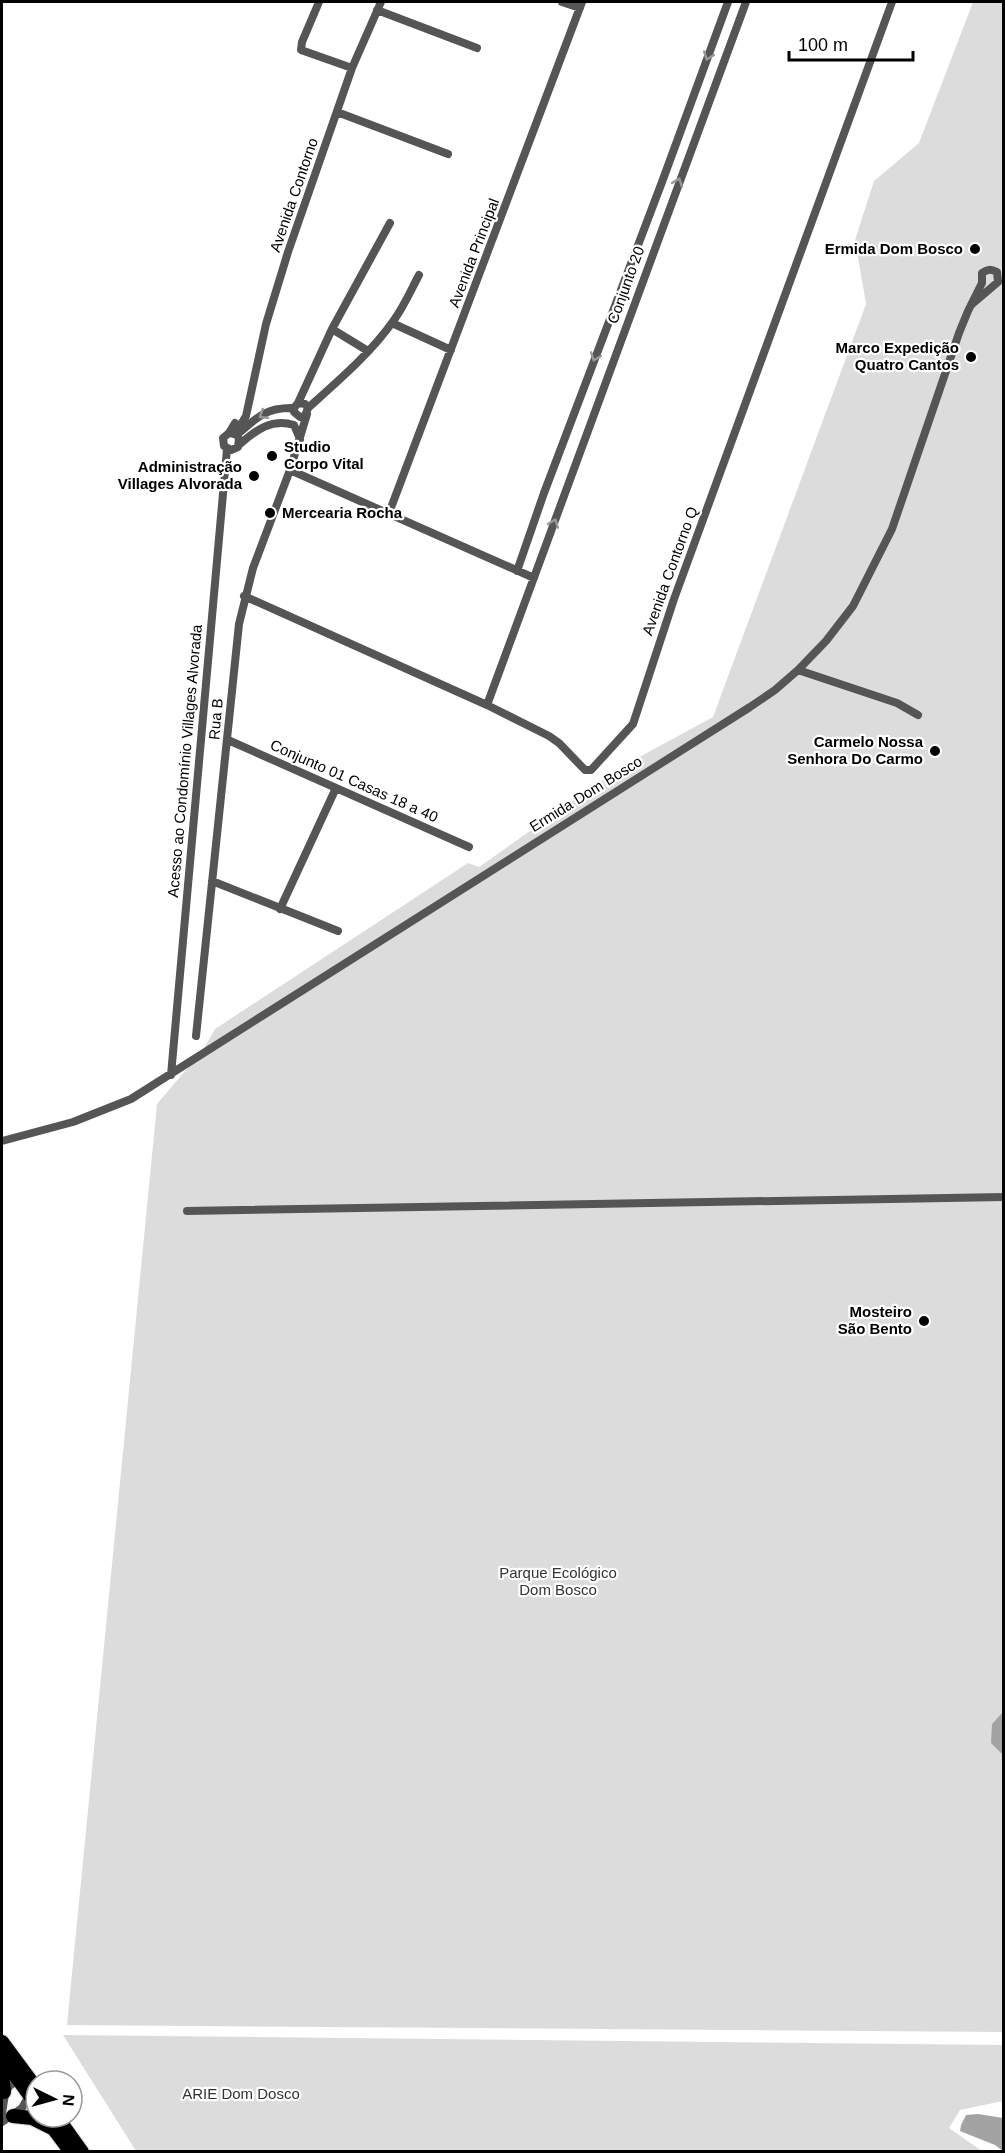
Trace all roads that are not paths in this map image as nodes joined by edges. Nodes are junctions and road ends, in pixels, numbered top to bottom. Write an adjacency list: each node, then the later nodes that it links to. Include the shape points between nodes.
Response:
1 (319, 2): 9 (street, via 301,50)
2 (562, 2): 6 (street)
3 (728, 2): 12 (street, Conjunto 20, one-way to 12)
4 (746, 2): 13 (street, Conjunto 20, one-way to 4)
5 (892, 2): 37 (street, Avenida Contorno Q, via 674,599 633,724 587,771 549,736)
6 (581, 5): 23 (street, Avenida Principal)
7 (379, 6): 8 (street); 9 (street, Avenida Contorno)
8 (477, 48)
9 (352, 68): 10 (street, Avenida Contorno)
10 (337, 112): 11 (street); 28 (street, Avenida Contorno, via 276,289 248,403)
11 (448, 154)
12 (662, 182): 13 (street, via 658,202); 14 (street, Conjunto 20)
13 (671, 202): 16 (street, Conjunto 20)
14 (649, 217): 16 (street, via 660,216); 33 (street, Conjunto 20, one-way to 33)
15 (390, 222): 22 (street)
16 (657, 239): 34 (street, Conjunto 20, one-way to 16)
17 (419, 275): 21 (street)
18 (982, 283): 19 (street); 19 (street, via 982,273 997,272 999,282); 20 (street, Ermida Dom Bosco)
19 (990, 288): 20 (street)
20 (971, 305): 36 (street, Ermida Dom Bosco, via 892,529 857,597 826,641)
21 (392, 323): 23 (street); 24 (street)
22 (332, 329): 24 (street); 25 (street)
23 (451, 350): 32 (street, Avenida Principal)
24 (368, 351): 26 (street)
25 (293, 407): 26 (street, via 305,404); 27 (street); 28 (street, one-way to 28, via 272,410)
26 (306, 413): 27 (street); 29 (street, Rua B)
27 (290, 424): 28 (street, via 275,423); 29 (street)
28 (235, 436): 30 (street, via 235,449); 30 (street, Acesso ao Condomínio Villages Alvorada, via 223,438)
29 (300, 439): 31 (street, Rua B)
30 (227, 449): 46 (street, Acesso ao Condomínio Villages Alvorada)
31 (290, 470): 32 (street); 35 (street, Rua B)
32 (389, 513): 33 (street)
33 (517, 571): 34 (street)
34 (534, 578): 37 (street, Conjunto 20)
35 (244, 596): 37 (street, Avenida Contorno Q); 39 (street, Rua B)
36 (798, 670): 38 (street, via 897,703); 46 (street, Ermida Dom Bosco, via 750,707)
37 (487, 705)
38 (918, 715)
39 (228, 740): 40 (street, Conjunto 01 Casas 18 a 40); 42 (street, Rua B)
40 (336, 788): 41 (street, Conjunto 01 Casas 18 a 40); 43 (street)
41 (469, 847)
42 (212, 881): 43 (street); 45 (street, Rua B)
43 (280, 909): 44 (street)
44 (338, 931)
45 (196, 1036)
46 (171, 1075): 47 (street, Ermida Dom Bosco, via 103,1111)
47 (2, 1141)
48 (1004, 1197): 49 (street)
49 (187, 1211)
50 (2, 2042): 53 (main road)
51 (2, 2057): 54 (main road)
52 (2, 2072): 56 (main road)
53 (24, 2078)
54 (24, 2081)
55 (24, 2088): 56 (street, via 10,2085)
56 (4, 2092): 58 (street)
57 (24, 2104): 58 (street)
58 (5, 2117): 59 (main road)
59 (24, 2118)
60 (59, 2129): 62 (main road)
61 (62, 2129): 63 (main road)
62 (70, 2151)
63 (82, 2151)

